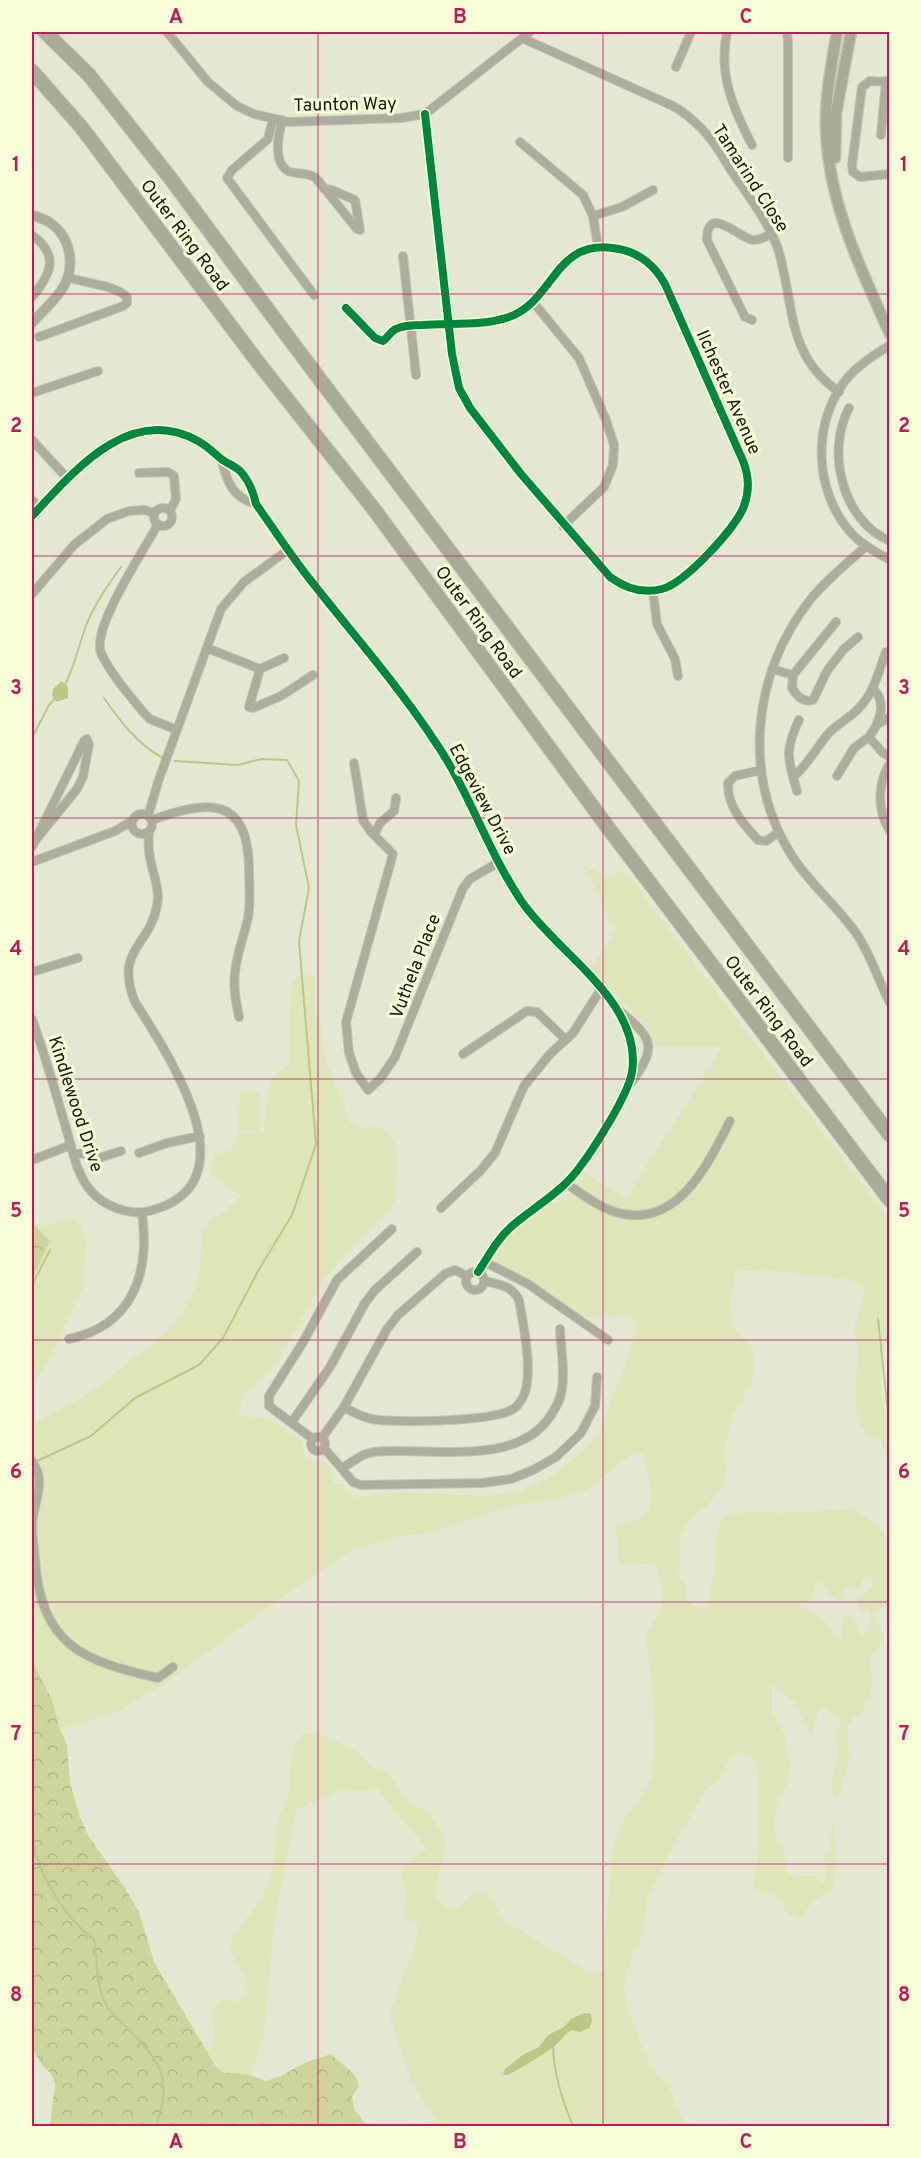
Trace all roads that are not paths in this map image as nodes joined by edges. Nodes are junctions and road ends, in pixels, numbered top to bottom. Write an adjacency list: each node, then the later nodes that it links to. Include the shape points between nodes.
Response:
1 (45, 32): 113 (highway, Outer Ring Road, via 89,75 171,179)
2 (167, 32): 14 (street, Taunton Way, via 224,96 254,114)
3 (530, 32): 9 (street)
4 (691, 32): 10 (street)
5 (727, 32): 18 (street, via 723,55 730,98)
6 (787, 32): 19 (street)
7 (837, 32): 21 (main road, via 826,127)
8 (850, 32): 21 (main road, via 836,113)
9 (522, 38): 13 (street); 26 (street, Tamarind Close, via 673,106 689,117 715,145)
10 (676, 67)
11 (32, 71): 120 (highway, Outer Ring Road, via 82,128 373,508 609,829)
12 (887, 82): 16 (street); 20 (street, via 870,81 862,87 852,165 853,172 860,177)
13 (425, 114): 15 (street, Taunton Way); 37 (street)
14 (273, 119): 15 (street, Taunton Way); 31 (street, via 268,139 227,178)
15 (282, 120): 22 (street, via 277,149 285,169 314,176)
16 (881, 135)
17 (520, 142): 25 (street, via 578,190)
18 (752, 145)
19 (788, 158)
20 (890, 174)
21 (836, 188): 39 (main road, via 853,250)
22 (324, 189): 22 (street, via 357,229 360,230 355,200)
23 (653, 190): 25 (street, via 622,207)
24 (32, 215): 30 (street, via 48,222 66,240 71,262)
25 (593, 216): 28 (street)
26 (771, 234): 35 (street, via 754,241 715,223 707,233 745,316); 44 (street, Tamarind Close, via 802,351 822,378)
27 (32, 235): 32 (street, via 48,251 50,261 47,277)
28 (598, 247): 33 (street, via 567,261); 62 (street, Ilchester Avenue, via 638,255 660,276 747,473 747,498 737,519 684,578)
29 (403, 256): 38 (street)
30 (68, 277): 36 (street, via 61,291); 40 (street, via 116,289 127,297 127,303)
31 (314, 295)
32 (32, 297)
33 (533, 302): 37 (street, via 508,317); 57 (street, via 579,358 614,445 613,465 604,487)
34 (346, 308): 38 (street, via 380,341 396,329)
35 (752, 320)
36 (32, 323)
37 (450, 323): 38 (street); 57 (street, via 454,371 464,399)
38 (411, 326): 43 (street)
39 (890, 334)
40 (39, 337)
41 (890, 345): 44 (street, via 857,368)
42 (98, 371): 45 (street)
43 (416, 375)
44 (839, 392): 59 (street, via 824,434 823,474 843,522)
45 (32, 393)
46 (849, 408): 58 (street, via 838,441 844,486 860,518)
47 (32, 440): 50 (street)
48 (221, 459): 50 (street, Edgeview Drive, via 200,442 181,434 142,432 109,444); 51 (street, Edgeview Drive, via 240,471 254,494); 51 (street, Edgeview Drive, via 234,491 242,501)
49 (139, 473): 53 (street, via 168,472 174,476 176,499)
50 (68, 478): 52 (street, Edgeview Drive)
51 (255, 504): 60 (street, Edgeview Drive)
52 (35, 505): 55 (street)
53 (170, 511): 54 (street, via 162,508); 56 (street, via 169,523)
54 (154, 513): 56 (street); 63 (street, via 129,511 107,519 74,545)
55 (32, 516)
56 (158, 524): 78 (street, via 111,610 99,646 144,713)
57 (563, 526): 62 (street, via 610,577 628,587)
58 (890, 541)
59 (866, 546): 61 (street); 70 (street, via 811,600 792,626)
60 (288, 550): 66 (street, via 231,595 221,609); 100 (street, Edgeview Drive, via 435,741)
61 (890, 560)
62 (653, 591): 73 (street, via 657,624 675,659)
63 (32, 594)
64 (836, 622): 72 (street)
65 (858, 637): 72 (street, via 831,665 813,700 806,701 796,694 791,684)
66 (207, 648): 69 (street); 78 (street)
67 (886, 652): 74 (street)
68 (284, 658): 69 (street)
69 (260, 669): 71 (street, via 249,702 251,708 281,696)
70 (772, 669): 72 (street); 83 (street, via 760,722)
71 (313, 675)
72 (793, 675)
73 (678, 676)
74 (873, 689): 77 (street, via 880,700); 85 (street, via 858,710 830,731)
75 (890, 717): 77 (street)
76 (799, 720): 85 (street, via 789,745)
77 (878, 724): 79 (street)
78 (177, 730): 87 (street)
79 (869, 737): 80 (street); 84 (street, via 854,748)
80 (890, 758)
81 (354, 763): 96 (street, via 363,820)
82 (890, 763): 93 (street, via 880,794 881,812)
83 (761, 770): 95 (street); 95 (street, via 735,776 728,783 728,792 739,819 758,840 766,841)
84 (837, 776)
85 (793, 777): 86 (street)
86 (797, 791)
87 (155, 794): 89 (street); 90 (street)
88 (396, 798): 96 (street, via 394,811 380,823)
89 (135, 818): 90 (street, via 143,813); 91 (street); 94 (street)
90 (150, 818): 92 (street); 106 (street, via 214,807 238,819 243,828 249,894 248,916 234,973)
91 (115, 831): 94 (street); 99 (street)
92 (149, 831): 94 (street); 98 (street)
93 (890, 831)
94 (136, 832): 98 (street)
95 (779, 832): 104 (street, via 793,857 856,934)
96 (374, 836): 100 (street, Vuthela Place, via 393,854 346,1022 352,1063 368,1090 395,1057 463,888 470,879)
97 (33, 844): 97 (street, via 78,789 87,739 84,741)
98 (149, 851): 112 (street, via 157,904 153,919 134,948 128,976 130,991 180,1076)
99 (32, 862)
100 (499, 862): 103 (street, Edgeview Drive, via 544,930)
101 (78, 958): 102 (street)
102 (32, 972)
103 (601, 989): 105 (street, Edgeview Drive); 108 (street, via 581,1022)
104 (890, 1003)
105 (614, 1005): 110 (street, Edgeview Drive, via 631,1042 632,1072); 110 (street, via 640,1028 647,1042 647,1059)
106 (239, 1017)
107 (32, 1019): 114 (street, Kindlewood Drive)
108 (565, 1039): 109 (street, via 537,1012 527,1011); 121 (street, via 525,1086 495,1153)
109 (463, 1054)
110 (627, 1089): 119 (street, Edgeview Drive, via 601,1135)
111 (730, 1121): 119 (street, via 692,1187 654,1213 622,1214)
112 (200, 1136): 116 (street); 122 (street, via 199,1164 192,1183 172,1203)
113 (890, 1136)
114 (71, 1145): 117 (street, Kindlewood Drive); 118 (street)
115 (121, 1151): 117 (street, via 96,1159 82,1153)
116 (139, 1153)
117 (74, 1155): 122 (street, Kindlewood Drive, via 82,1178 101,1201)
118 (32, 1160)
119 (566, 1183): 125 (street, Edgeview Drive, via 510,1227)
120 (890, 1200)
121 (441, 1208)
122 (142, 1213): 130 (street, via 146,1243 139,1282 111,1320 94,1332)
123 (392, 1229): 134 (street, via 337,1280 269,1396 269,1406)
124 (417, 1252): 134 (street, via 365,1303 324,1377)
125 (485, 1262): 126 (street, Edgeview Drive); 131 (street, via 528,1284)
126 (478, 1272): 127 (street); 128 (street)
127 (467, 1276): 128 (street, via 467,1284 474,1290 482,1288); 133 (street, via 455,1270 445,1274 398,1315)
128 (485, 1281): 133 (street, via 508,1287 519,1300 528,1386 515,1408 458,1419 376,1420)
129 (560, 1329): 138 (street, via 560,1400 544,1425 523,1441 473,1450 373,1452)
130 (69, 1339)
131 (608, 1340)
132 (597, 1377): 138 (street, via 595,1406 581,1433 556,1456 511,1479 361,1485 352,1482)
133 (344, 1407): 135 (street)
134 (292, 1422): 135 (street)
135 (317, 1438): 136 (street, via 325,1441); 136 (street, via 311,1445 313,1449)
136 (324, 1448): 138 (street)
137 (32, 1461): 139 (street, via 41,1481 33,1520 37,1585 63,1641 122,1670 158,1678)
138 (342, 1468)
139 (173, 1666)

